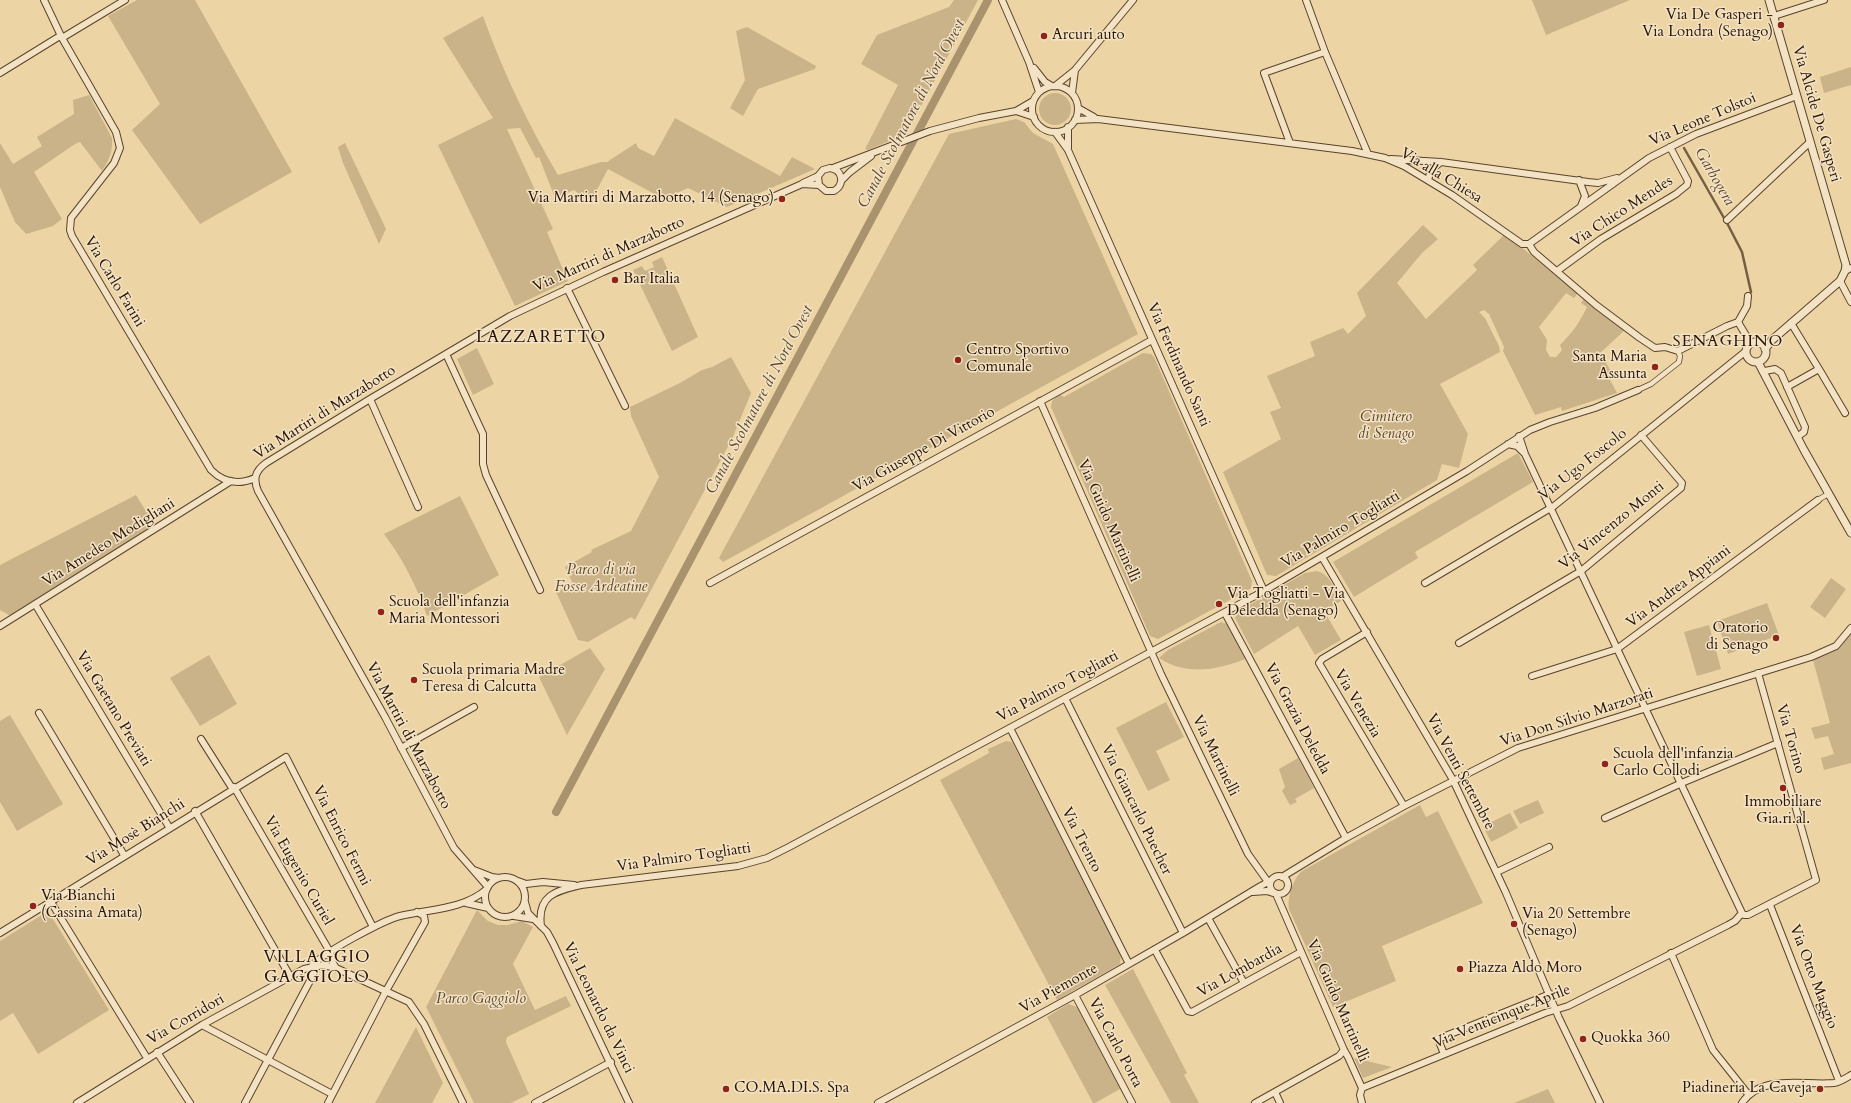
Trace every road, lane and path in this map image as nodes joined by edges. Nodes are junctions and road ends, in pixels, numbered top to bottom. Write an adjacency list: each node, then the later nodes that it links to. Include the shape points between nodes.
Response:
1 (44, 0): 9 (street, Via Carlo Farini)
2 (125, 0): 9 (street)
3 (1002, 0): 11 (street)
4 (1133, 0): 12 (street)
5 (1306, 0): 10 (street)
6 (1769, 0): 8 (street, Via Alcide De Gasperi)
7 (1824, 0): 8 (street)
8 (1774, 16): 17 (street, Via Alcide De Gasperi)
9 (61, 37): 13 (street); 75 (street, Via Carlo Farini, via 116,132 120,144 114,163 71,218 72,236 207,464 215,474)
10 (1325, 52): 27 (street, via 1264,73); 31 (street)
11 (1029, 62): 14 (street, via 1046,82); 15 (street)
12 (1075, 70): 14 (street); 16 (street)
13 (0, 72)
14 (1053, 86): 15 (street); 16 (street)
15 (1039, 92): 18 (street)
16 (1072, 93): 19 (street)
17 (1797, 96): 26 (street, Via Alcide De Gasperi); 28 (street, Via Leone Tolstoi, via 1696,134)
18 (1033, 101): 20 (street); 21 (street)
19 (1078, 108): 22 (street, Via alla Chiesa); 23 (street)
20 (1016, 111): 21 (street); 30 (street, via 930,131)
21 (1034, 117): 25 (street, via 1042,128)
22 (1098, 119): 23 (street, Via alla Chiesa); 27 (street, Via alla Chiesa)
23 (1075, 120): 24 (street)
24 (1068, 128): 25 (street); 29 (street, Via Ferdinando Santi)
25 (1055, 132): 29 (street, Via Ferdinando Santi)
26 (1810, 142): 43 (street); 45 (street, Via Alcide De Gasperi)
27 (1290, 143): 31 (street, Via alla Chiesa)
28 (1670, 147): 36 (street, Via Leone Tolstoi); 46 (street, Via Chico Mendes, via 1688,181 1687,184 1676,194 1601,239)
29 (1068, 150): 54 (street, Via Ferdinando Santi)
30 (875, 152): 34 (street); 39 (street)
31 (1368, 154): 32 (street, Via alla Chiesa)
32 (1385, 158): 33 (street, Via Leone Tolstoi); 37 (street, Via alla Chiesa)
33 (1441, 162): 37 (street, via 1431,170); 38 (street, Via Leone Tolstoi)
34 (833, 168): 35 (street, via 822,170); 39 (street, via 840,173)
35 (818, 176): 40 (street); 41 (street)
36 (1623, 176): 38 (street, Via Leone Tolstoi, via 1598,183); 42 (street, Via Leone Tolstoi)
37 (1428, 180): 44 (street, Via alla Chiesa, via 1522,244)
38 (1579, 180): 42 (street, via 1585,196)
39 (841, 181): 41 (street, via 838,188 831,192 823,190)
40 (802, 184): 41 (street, Via Martiri di Marzabotto); 48 (street, Via Martiri di Marzabotto)
41 (819, 185)
42 (1580, 207): 44 (street, Via Leone Tolstoi)
43 (1727, 220)
44 (1529, 244): 46 (street, Via alla Chiesa, via 1534,252)
45 (1848, 269): 47 (street, Via Alcide De Gasperi)
46 (1557, 272): 57 (street, Via alla Chiesa, via 1596,305 1655,348 1665,347)
47 (1840, 281): 50 (street); 52 (street, Via Alcide De Gasperi)
48 (567, 288): 58 (street, Via Martiri di Marzabotto, via 505,319); 67 (street)
49 (1748, 296): 51 (street, via 1747,306)
50 (1851, 302)
51 (1738, 322): 55 (street); 57 (street)
52 (1792, 323): 53 (street, Via Alcide De Gasperi); 60 (street)
53 (1785, 328): 55 (street, Via Alcide De Gasperi); 56 (street, Via Alcide De Gasperi)
54 (1152, 340): 66 (street, Via Giuseppe Di Vittorio); 86 (street, Via Ferdinando Santi)
55 (1752, 345): 56 (street); 59 (street, via 1749,360); 69 (street, Via Ugo Foscolo)
56 (1765, 349): 59 (street, via 1766,355)
57 (1678, 351): 64 (street, via 1679,362 1652,384)
58 (446, 354): 65 (street, Via Martiri di Marzabotto); 85 (street, via 483,434 483,464 486,475)
59 (1760, 361): 61 (street); 62 (street)
60 (1818, 369): 63 (street); 68 (street)
61 (1766, 371): 62 (street); 63 (street, via 1778,370)
62 (1771, 385): 71 (street)
63 (1787, 387): 71 (street, via 1805,427 1804,432)
64 (1638, 390): 70 (street, Via Palmiro Togliatti)
65 (370, 399): 74 (street, Via Martiri di Marzabotto, via 266,463 257,471); 78 (street)
66 (1040, 401): 83 (street, Via Giuseppe Di Vittorio); 94 (street, Via Guido Martinelli)
67 (625, 406)
68 (1845, 413)
69 (1641, 435): 79 (street, Via Ugo Foscolo); 82 (street, Via Vincenzo Monti, via 1682,483 1682,487)
70 (1519, 436): 72 (street, Via Palmiro Togliatti); 73 (street)
71 (1797, 437): 76 (street)
72 (1508, 444): 73 (street, via 1521,449); 81 (street, Via Palmiro Togliatti)
73 (1525, 454): 79 (street)
74 (255, 478): 75 (street); 104 (street, Via Martiri di Marzabotto, via 260,495)
75 (231, 482): 87 (street, Via Amedeo Modigliani)
76 (1828, 494): 77 (street, Via Andrea Appiani); 80 (street)
77 (1818, 500): 93 (street, Via Andrea Appiani)
78 (418, 507)
79 (1551, 508): 82 (street); 84 (street, Via Ugo Foscolo)
80 (1851, 533)
81 (1322, 557): 86 (street, Via Palmiro Togliatti); 91 (street, Via Venti Settembre)
82 (1581, 571): 92 (street, Via Vincenzo Monti); 93 (street)
83 (710, 583)
84 (1425, 583)
85 (540, 590)
86 (1264, 591): 88 (street, Via Palmiro Togliatti)
87 (35, 604): 89 (street, Via Amedeo Modigliani); 112 (street, Via Gaetano Previati)
88 (1225, 613): 94 (street, Via Palmiro Togliatti); 113 (street, Via Grazia Deledda)
89 (0, 626)
90 (1851, 628): 95 (street, Via Don Silvio Marzorati, via 1832,648)
91 (1367, 632): 106 (street, Via Venti Settembre); 109 (street, Via Venezia, via 1319,663)
92 (1459, 643)
93 (1617, 649): 96 (street, Via Andrea Appiani); 99 (street)
94 (1152, 652): 97 (street, Via Palmiro Togliatti); 118 (street, Via Martinelli)
95 (1758, 673): 99 (street, Via Don Silvio Marzorati); 103 (street, Via Torino)
96 (1532, 676)
97 (1065, 698): 101 (street, Via Palmiro Togliatti); 148 (street, Via Giancarlo Puecher)
98 (474, 707): 104 (street)
99 (1645, 708): 106 (street, Via Don Silvio Marzorati, via 1518,748); 107 (street)
100 (39, 713): 115 (street)
101 (1010, 728): 127 (street, Via Palmiro Togliatti, via 766,858 717,869); 153 (street, Via Trento)
102 (202, 739): 108 (street, Via Eugenio Curiel)
103 (1778, 743): 107 (street); 135 (street, Via Torino, via 1816,881)
104 (401, 748): 117 (street, Via Martiri di Marzabotto, via 454,848)
105 (286, 756): 108 (street, Via Mosè Bianchi); 146 (street, Via Enrico Fermi)
106 (1453, 780): 109 (street, Via Don Silvio Marzorati); 119 (street, Via Venti Settembre)
107 (1680, 784): 111 (street); 140 (street)
108 (233, 788): 110 (street, Via Mosè Bianchi); 150 (street, Via Eugenio Curiel)
109 (1404, 806): 113 (street, Via Don Silvio Marzorati)
110 (195, 812): 112 (street, Via Mosè Bianchi); 156 (street)
111 (1605, 818)
112 (169, 827): 115 (street, Via Mosè Bianchi)
113 (1346, 838): 116 (street, Via Don Silvio Marzorati)
114 (1549, 846): 119 (street)
115 (124, 855): 133 (street, Via Mosè Bianchi)
116 (1297, 868): 120 (street, Via Don Silvio Marzorati); 124 (street, Via Don Silvio Marzorati)
117 (473, 870): 122 (street, Via Martiri di Marzabotto); 128 (street, Via Martiri di Marzabotto)
118 (1258, 870): 121 (street); 125 (street, Via Martinelli); 129 (street, via 1259,880)
119 (1497, 872): 159 (street, Via Venti Settembre)
120 (1282, 876): 121 (street); 124 (street)
121 (1274, 877): 125 (street)
122 (499, 878): 123 (street, via 506,877); 128 (street)
123 (516, 881): 126 (street, Via Palmiro Togliatti); 132 (street, via 521,886)
124 (1288, 881): 130 (street)
125 (1269, 883): 129 (street, Via Piemonte); 131 (street)
126 (536, 884): 127 (street, Via Palmiro Togliatti, via 544,882); 132 (street)
127 (581, 885): 145 (street, Via Palmiro Togliatti, via 556,892 544,902 541,908)
128 (487, 888): 134 (street, via 476,898); 136 (street, via 485,898)
129 (1252, 891): 131 (street, Via Piemonte, via 1267,890); 142 (street, Via Piemonte)
130 (1285, 893): 131 (street); 138 (street)
131 (1275, 894): 138 (street)
132 (525, 899): 141 (street, via 519,912); 143 (street, Via Leonardo da Vinci, via 525,908)
133 (51, 902): 147 (street, Via Mosè Bianchi); 166 (street)
134 (465, 903): 136 (street); 137 (street)
135 (1770, 905): 140 (street, via 1748,915); 170 (street, Via Otto Maggio)
136 (488, 908): 141 (street, via 499,917)
137 (440, 909): 139 (street); 144 (street, via 431,913)
138 (1283, 910): 151 (street, Via Guido Martinelli)
139 (417, 912): 144 (street, via 424,916); 146 (street, via 396,917)
140 (1742, 912): 152 (street, Via Venticinque Aprile, via 1735,921)
141 (514, 916): 143 (street, Via Leonardo da Vinci)
142 (1208, 918): 148 (street, Via Piemonte); 157 (street)
143 (532, 919): 145 (street, Via Leonardo da Vinci)
144 (425, 922): 158 (street)
145 (541, 926): 168 (street, Via Leonardo da Vinci, via 553,944)
146 (374, 927): 150 (street)
147 (0, 933)
148 (1183, 933): 149 (street, Via Piemonte)
149 (1155, 950): 153 (street, Via Piemonte); 157 (street, Via Lombardia, via 1188,1011 1192,1012)
150 (330, 952): 154 (street); 155 (street, Via Eugenio Curiel)
151 (1301, 952): 157 (street, Via Lombardia); 163 (street, Via Guido Martinelli)
152 (1671, 953): 161 (street, Via Venticinque Aprile, via 1576,1002); 174 (street, via 1713,1050)
153 (1129, 964): 160 (street, Via Piemonte)
154 (312, 966): 155 (street, via 323,964); 156 (street, Via Corridori); 167 (street, via 312,977)
155 (336, 968): 158 (street)
156 (290, 976): 162 (street, Via Corridori)
157 (1244, 983)
158 (386, 991): 173 (street); 181 (street, via 404,999 416,1011)
159 (1550, 994): 161 (street, Via Venti Settembre); 165 (street, via 1438,1039)
160 (1075, 995): 184 (street, Via Piemonte); 185 (street, Via Carlo Porta)
161 (1556, 1009): 165 (street, Via Venticinque Aprile); 189 (street, Via Venti Settembre)
162 (202, 1025): 164 (street, Via Corridori); 167 (street)
163 (1344, 1050): 171 (street, Via Guido Martinelli); 172 (street, via 1339,1056)
164 (157, 1052): 166 (street, Via Corridori); 178 (street)
165 (1444, 1054): 171 (street, Via Venticinque Aprile)
166 (147, 1058): 175 (street, Via Corridori)
167 (268, 1060): 173 (street); 179 (street)
168 (610, 1062): 182 (street); 183 (street, Via Leonardo da Vinci)
169 (1851, 1075): 170 (street)
170 (1840, 1081): 174 (street, via 1780,1083)
171 (1362, 1088): 188 (street, Via Guido Martinelli)
172 (1275, 1092): 186 (street); 187 (street)
173 (332, 1094): 180 (street)
174 (1748, 1094): 190 (street)
175 (87, 1097): 176 (street, Via Corridori); 177 (street)
176 (77, 1103)
177 (91, 1103)
178 (190, 1103)
179 (245, 1103)
180 (328, 1103)
181 (462, 1103)
182 (535, 1103)
183 (629, 1103)
184 (878, 1103)
185 (1132, 1103)
186 (1255, 1103)
187 (1280, 1103)
188 (1362, 1103)
189 (1600, 1103)
190 (1742, 1103)

